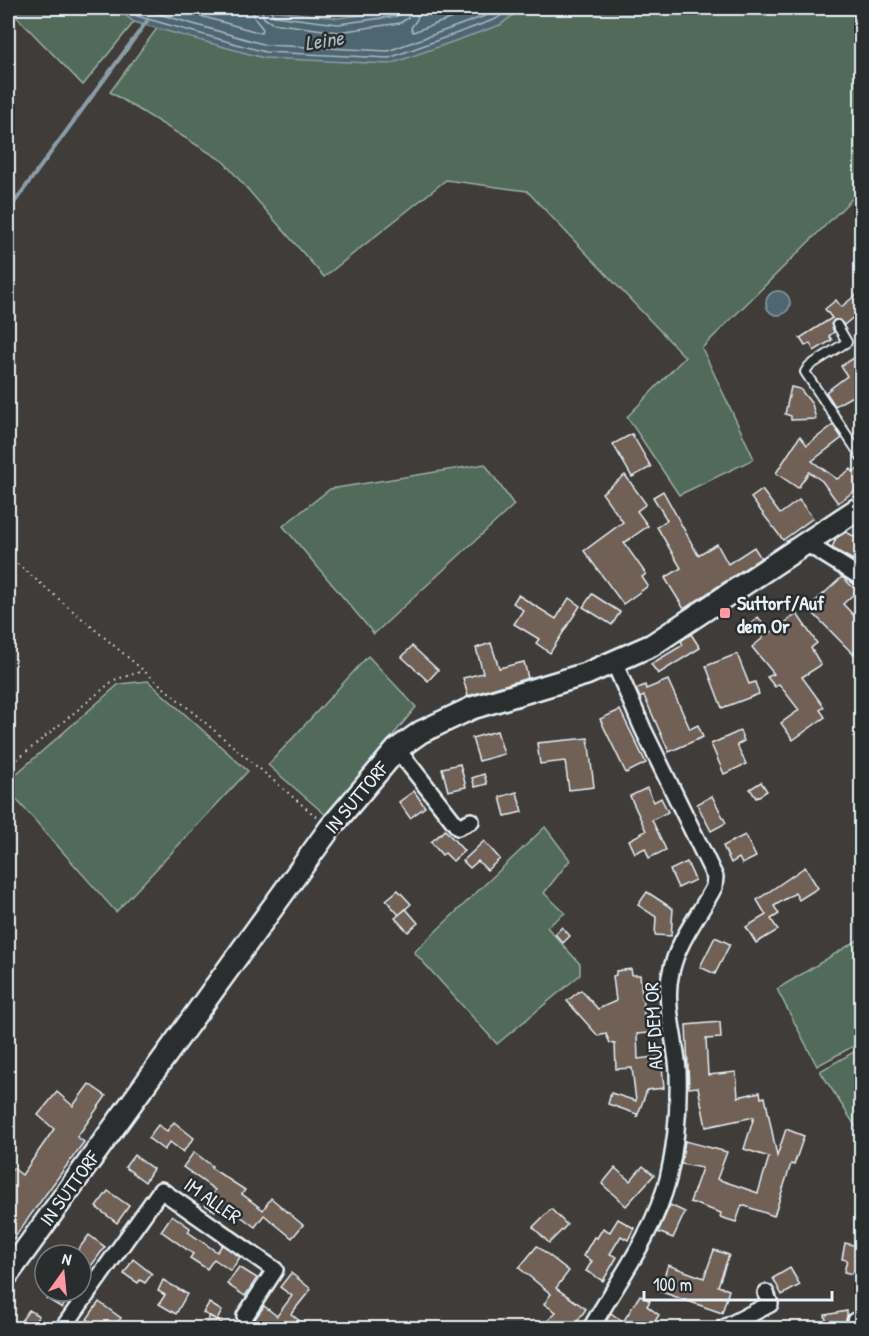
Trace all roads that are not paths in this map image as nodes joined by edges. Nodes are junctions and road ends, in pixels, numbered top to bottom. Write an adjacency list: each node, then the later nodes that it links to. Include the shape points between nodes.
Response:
1 (837, 325): 2 (lane, via 847,342 808,366 805,372)
2 (861, 458)
3 (861, 506): 4 (main road, IN SUTTORF)
4 (806, 543): 5 (street); 6 (main road, IN SUTTORF, via 681,628)
5 (861, 578)
6 (614, 662): 7 (main road, IN SUTTORF, via 471,708 421,732); 13 (street, AUF DEM OR, via 715,877 714,887 678,946 670,973 669,1001 678,1072 668,1179 635,1255)
7 (397, 749): 8 (street, via 458,827); 9 (main road, IN SUTTORF, via 330,828)
8 (471, 821)
9 (8, 1274)
10 (766, 1293): 14 (street, via 770,1304)
11 (245, 1316): 12 (street, IM ALLER, via 275,1270 161,1190)
12 (63, 1329)
13 (591, 1329)
14 (724, 1329)

